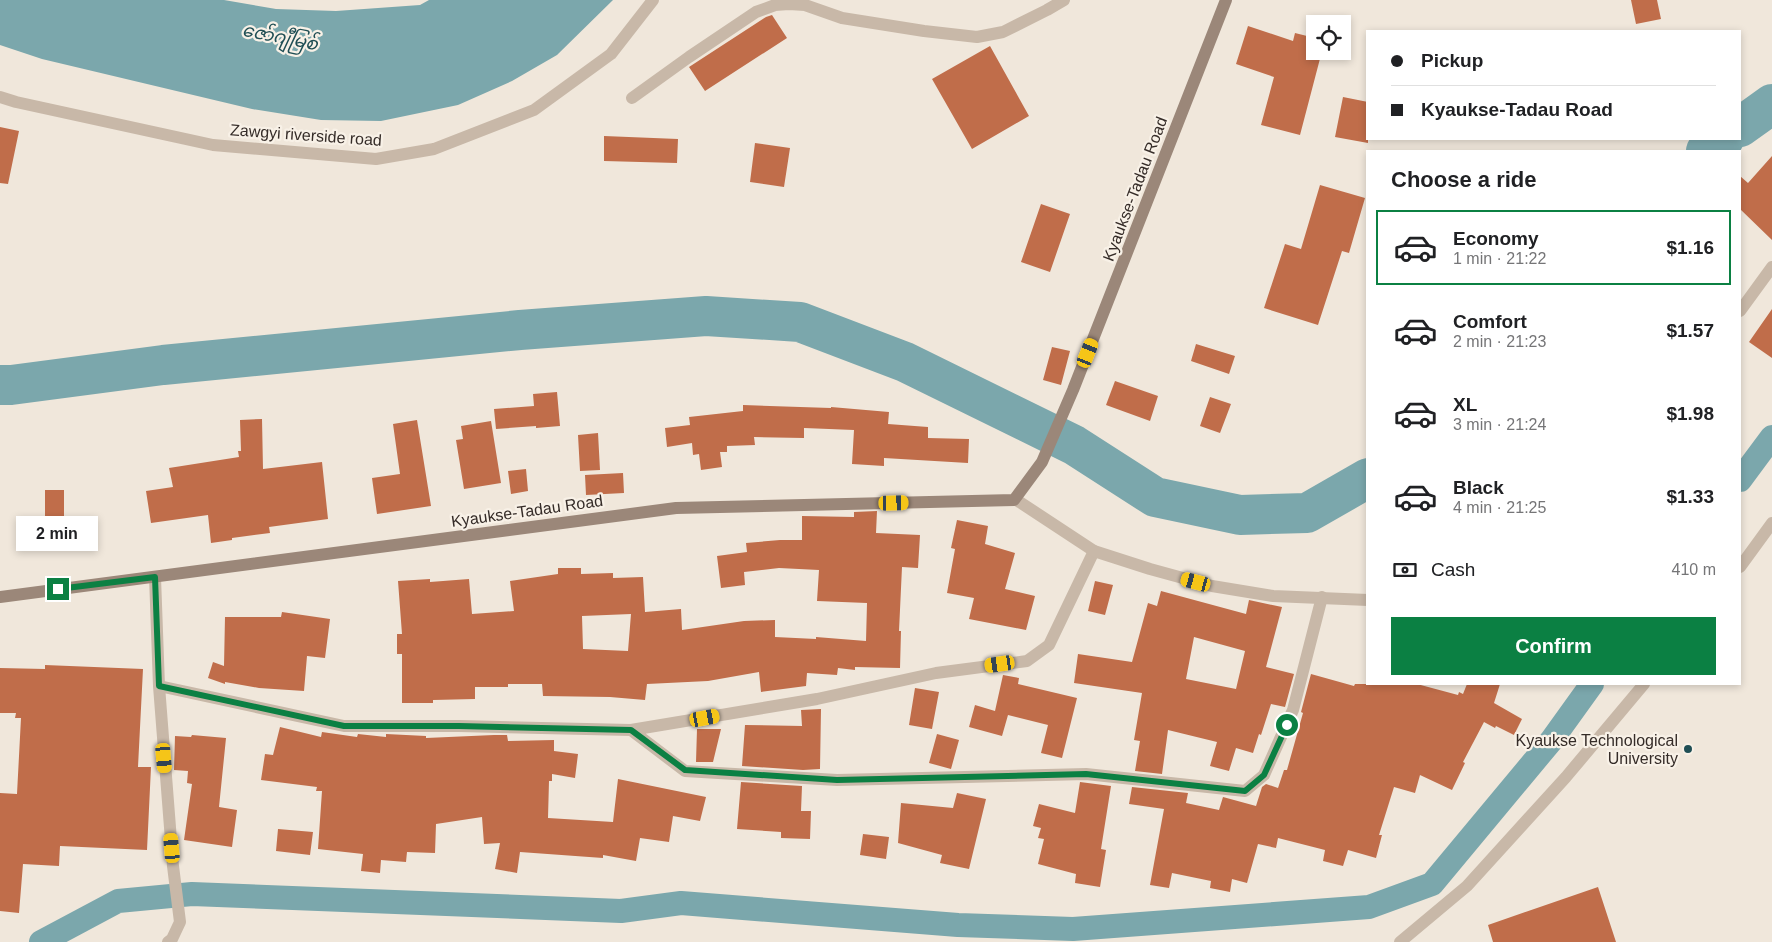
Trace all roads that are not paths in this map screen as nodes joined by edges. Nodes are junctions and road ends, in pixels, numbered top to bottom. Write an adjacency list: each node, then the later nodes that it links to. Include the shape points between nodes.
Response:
1 (653, 0): 4 (street, Zawgyi riverside road, via 611,54 534,110 434,149 376,159 213,145)
2 (1064, 0): 5 (street, via 1004,32 976,37 842,18 805,5 775,5 756,12)
3 (1226, 0): 8 (main road, Kyaukse-Tadau Road, via 1073,390 1042,462)
4 (0, 97)
5 (632, 98)
6 (1772, 267): 7 (street)
7 (1741, 310)
8 (1015, 499): 10 (street); 12 (main road, Kyaukse-Tadau Road, via 676,508)
9 (1772, 523): 11 (street)
10 (1094, 551): 14 (street, via 1212,586 1273,596); 18 (street, via 1049,645 1027,661 936,673 817,699)
11 (1741, 566)
12 (155, 577): 13 (main road, Kyaukse-Tadau Road); 17 (street)
13 (0, 596)
14 (1322, 597): 15 (street); 18 (street, via 1293,710 1264,775 1245,791 1086,774 837,780 685,770)
15 (1366, 600)
16 (1643, 685): 20 (street, via 1566,777 1467,886)
17 (159, 686): 18 (street, via 344,726); 19 (street, via 180,922)
18 (631, 730)
19 (168, 942)
20 (1400, 942)

